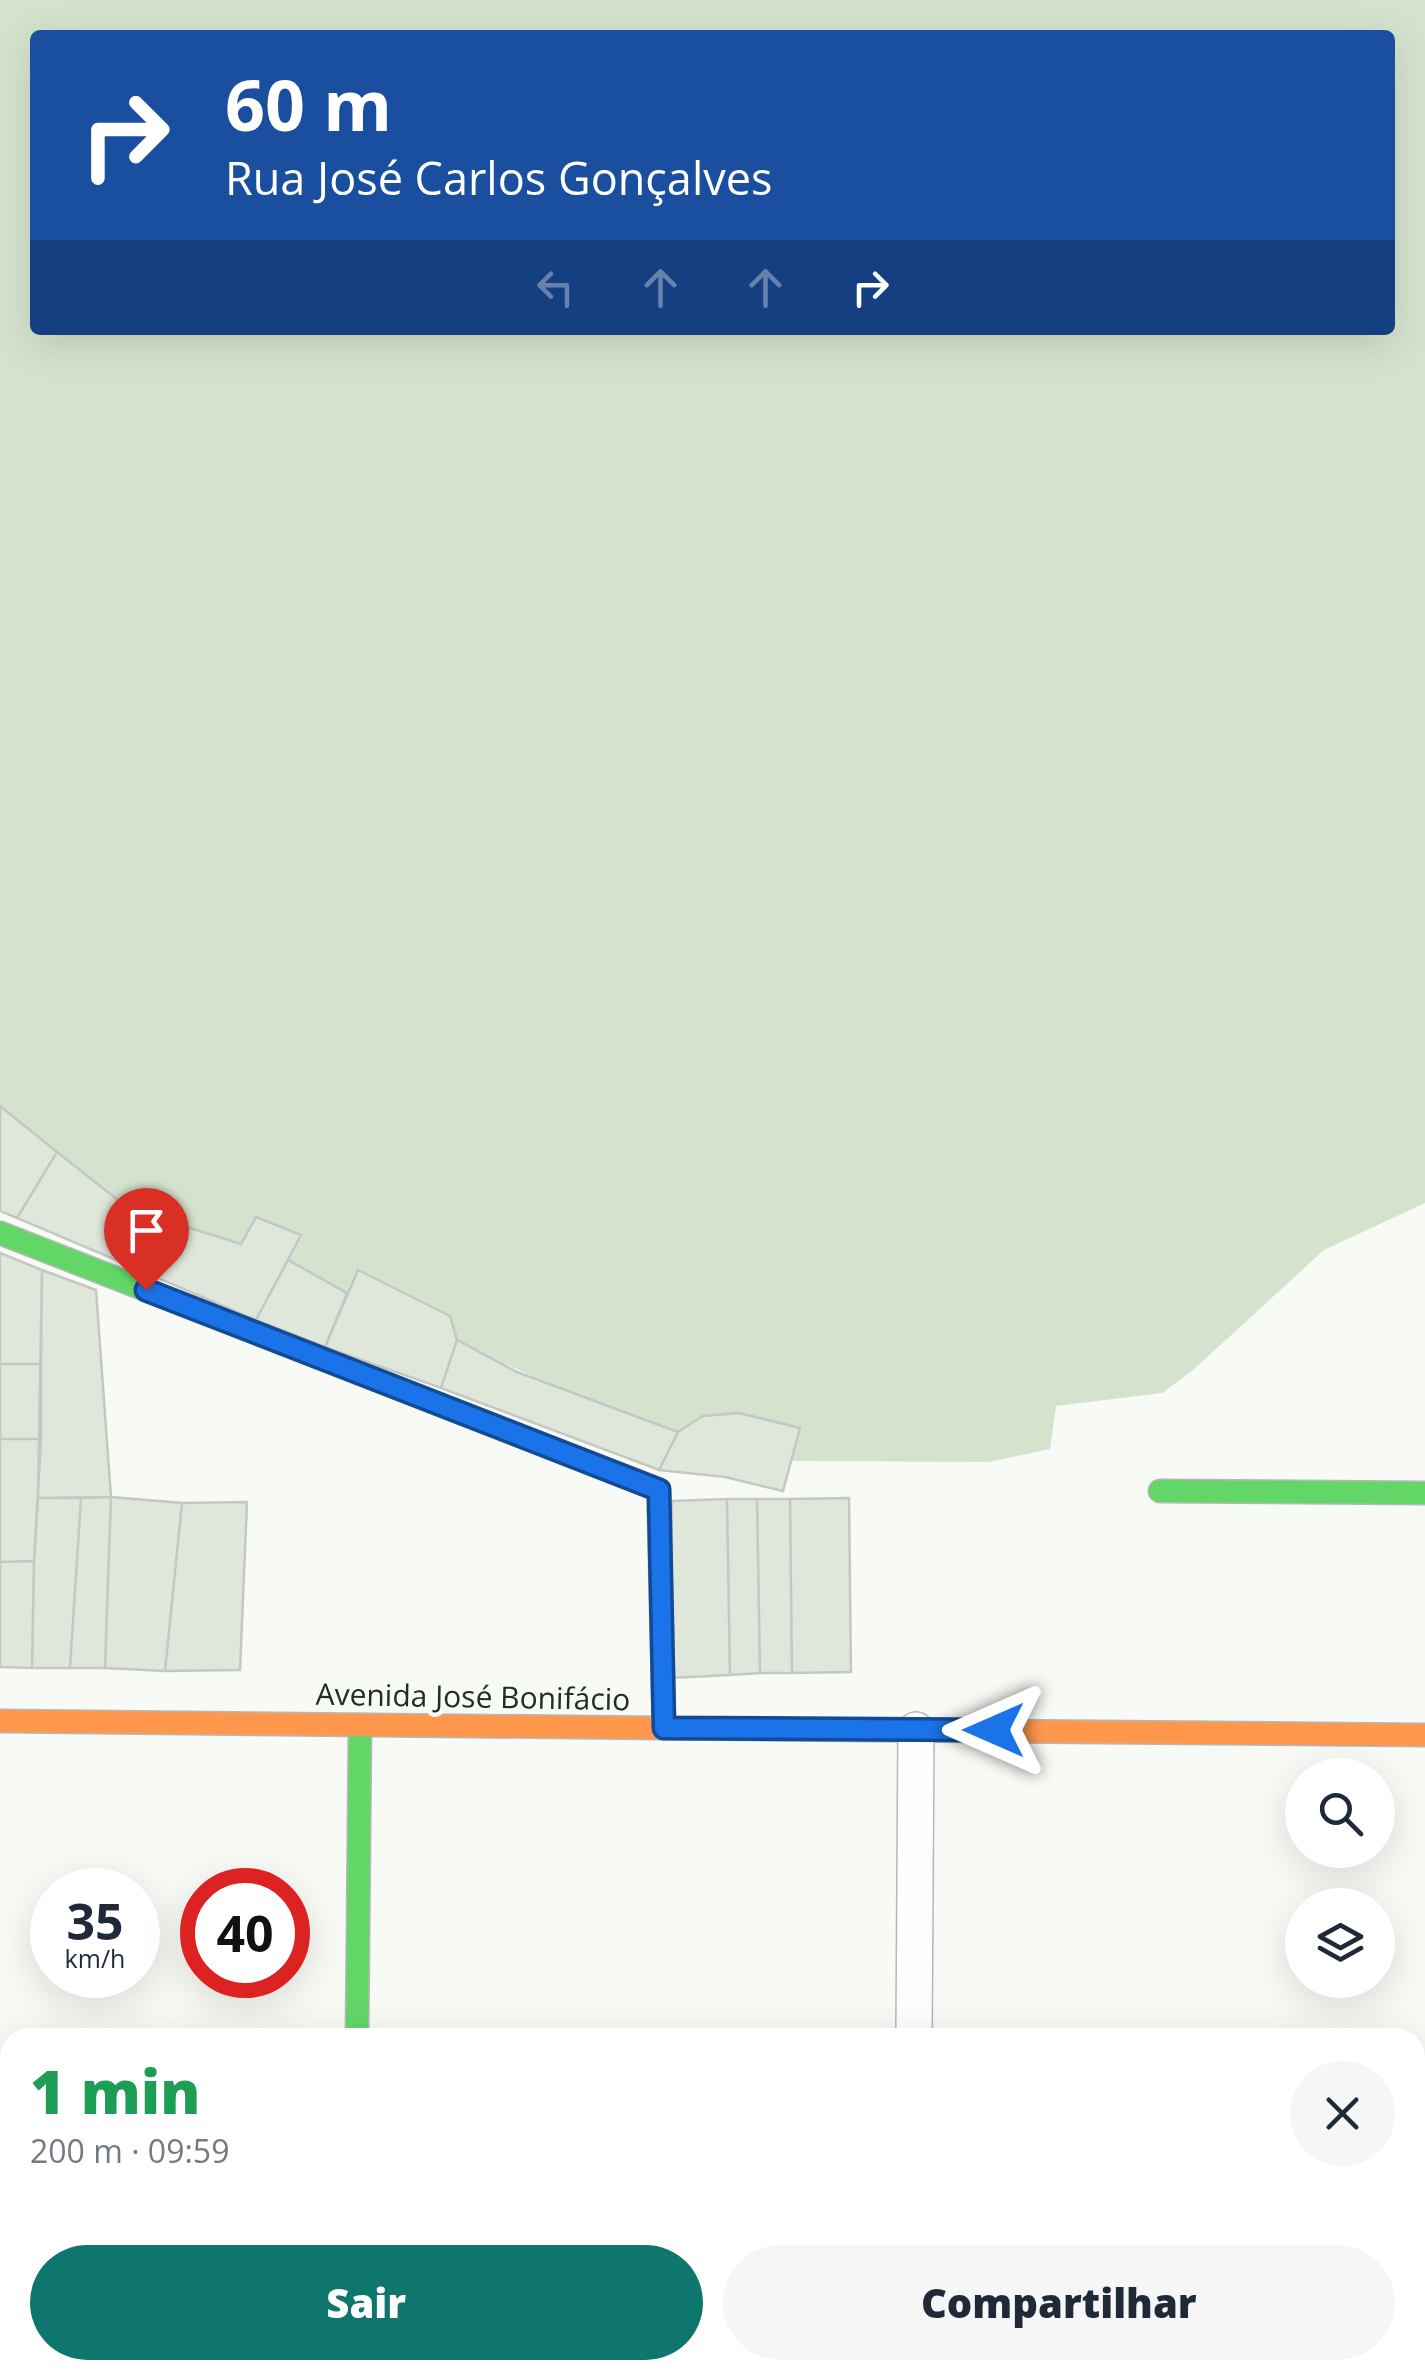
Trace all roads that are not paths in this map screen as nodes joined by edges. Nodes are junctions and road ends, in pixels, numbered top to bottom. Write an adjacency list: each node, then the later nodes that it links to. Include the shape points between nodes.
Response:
1 (0, 1233): 6 (street, via 659,1490)
2 (1160, 1492): 3 (street)
3 (1425, 1493)
4 (0, 1722): 5 (street, Avenida José Bonifácio)
5 (360, 1725): 6 (street, Avenida José Bonifácio); 9 (street)
6 (664, 1728): 7 (street, Avenida José Bonifácio)
7 (916, 1730): 8 (street, Avenida José Bonifácio); 10 (street)
8 (1425, 1734)
9 (357, 2028)
10 (914, 2028)

